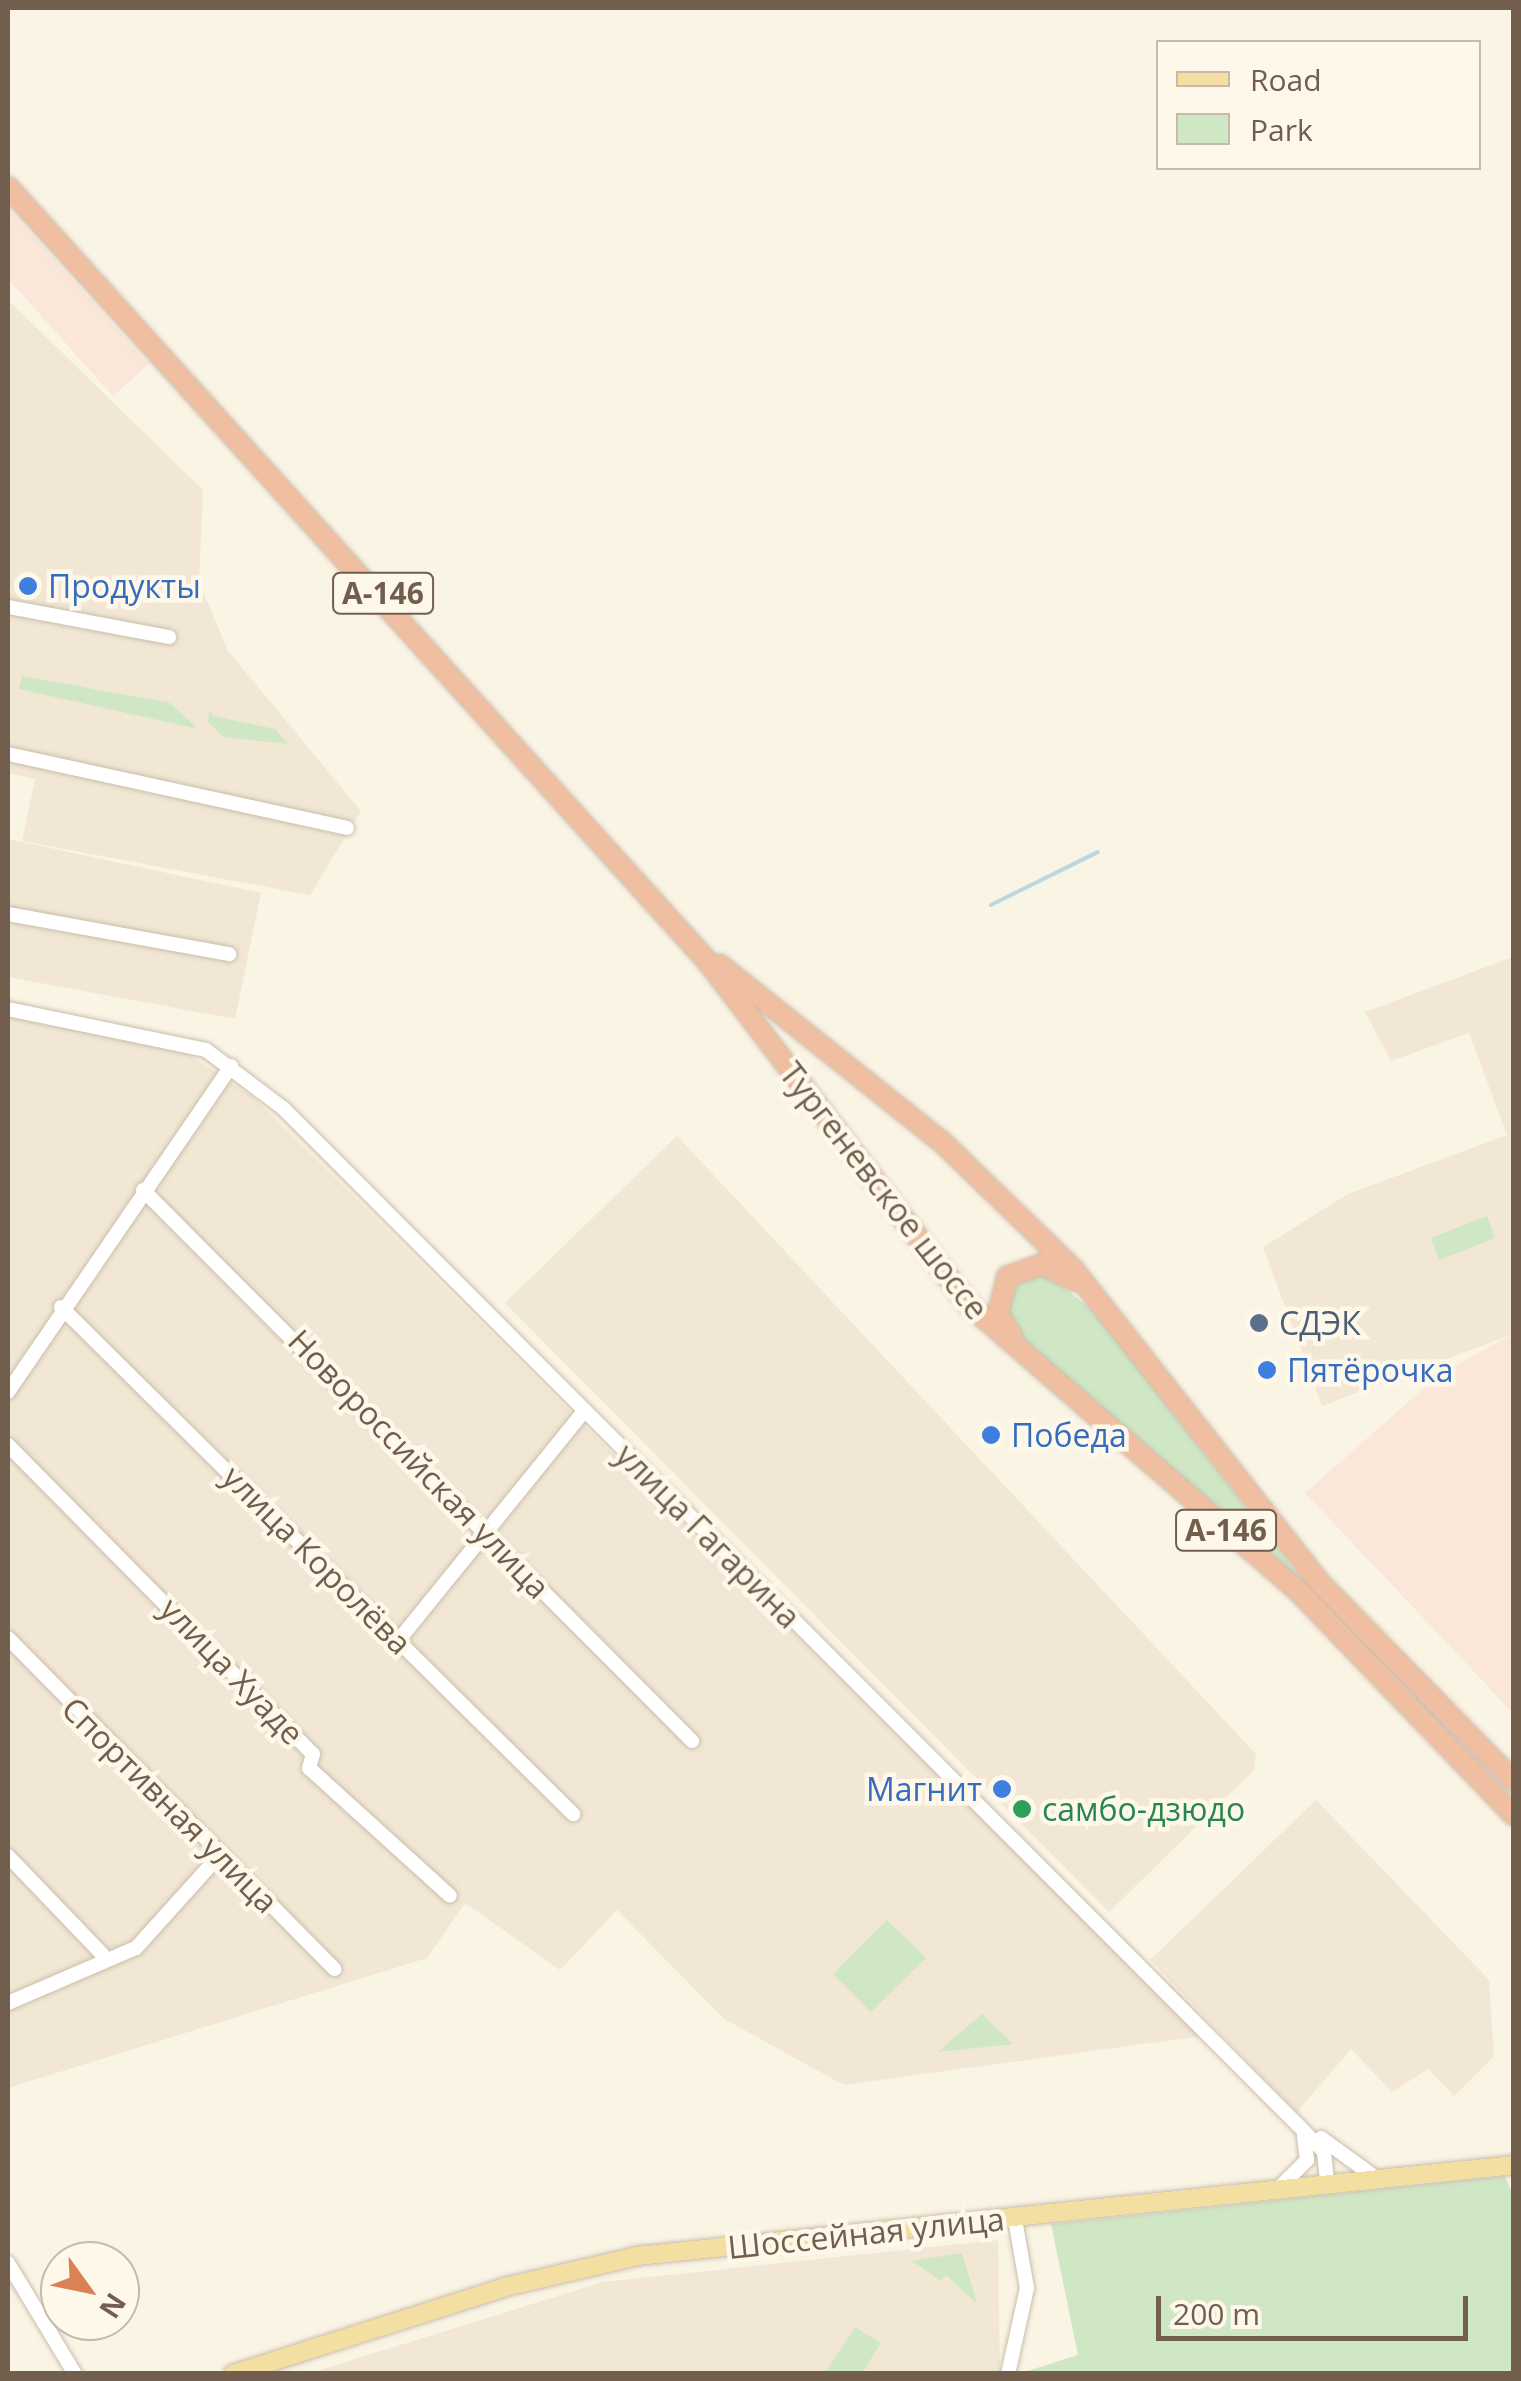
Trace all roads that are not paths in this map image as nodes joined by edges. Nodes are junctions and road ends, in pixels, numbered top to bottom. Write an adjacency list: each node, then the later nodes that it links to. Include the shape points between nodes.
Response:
1 (8, 175): 11 (highway, А-146)
2 (8, 187): 4 (highway, А-146)
3 (8, 200): 4 (street)
4 (30, 213): 11 (highway, А-146)
5 (8, 607): 6 (street)
6 (169, 637)
7 (8, 754): 8 (street)
8 (347, 828)
9 (8, 914): 10 (street)
10 (229, 954)
11 (710, 960): 15 (highway, Тургеневское шоссе / А-146, via 942,1142); 17 (highway, Тургеневское шоссе / А-146, via 887,1205)
12 (8, 1009): 13 (street, улица Гагарина, via 186,1043)
13 (231, 1066): 14 (street); 19 (street, улица Гагарина)
14 (143, 1190): 16 (street); 21 (street, Новороссийская улица)
15 (1096, 1294): 17 (highway, А-146, via 1042,1264 1007,1277 998,1314); 25 (highway, Тургеневское шоссе / А-146, via 1319,1582)
16 (61, 1307): 18 (street); 23 (street, улица Королёва)
17 (1032, 1367): 27 (highway, Тургеневское шоссе / А-146, via 1300,1593)
18 (8, 1392)
19 (584, 1411): 21 (street); 34 (street, улица Гагарина)
20 (8, 1444): 30 (street, улица Хуаде, via 312,1754 309,1768)
21 (484, 1532): 23 (street); 24 (street, Новороссийская улица)
22 (8, 1638): 29 (street, Спортивная улица)
23 (398, 1641): 26 (street, улица Королёва)
24 (692, 1741)
25 (1514, 1781)
26 (573, 1814)
27 (1514, 1816)
28 (8, 1856): 31 (street)
29 (218, 1857): 31 (street, via 136,1948); 32 (street, Спортивная улица)
30 (450, 1896)
31 (103, 1955): 33 (street)
32 (334, 1970)
33 (8, 2003)
34 (1298, 2125): 36 (street); 37 (street, улица Гагарина, via 1324,2152); 38 (street, via 1308,2160)
35 (1514, 2165): 36 (main road, Шоссейная улица)
36 (1376, 2178): 37 (main road, Шоссейная улица)
37 (1326, 2182): 38 (main road, Шоссейная улица)
38 (1279, 2188): 39 (main road, Шоссейная улица)
39 (1016, 2218): 42 (main road, Шоссейная улица, via 637,2256 506,2287); 43 (street, via 1027,2288)
40 (8, 2263): 41 (street)
41 (75, 2374)
42 (234, 2374)
43 (1008, 2374)

